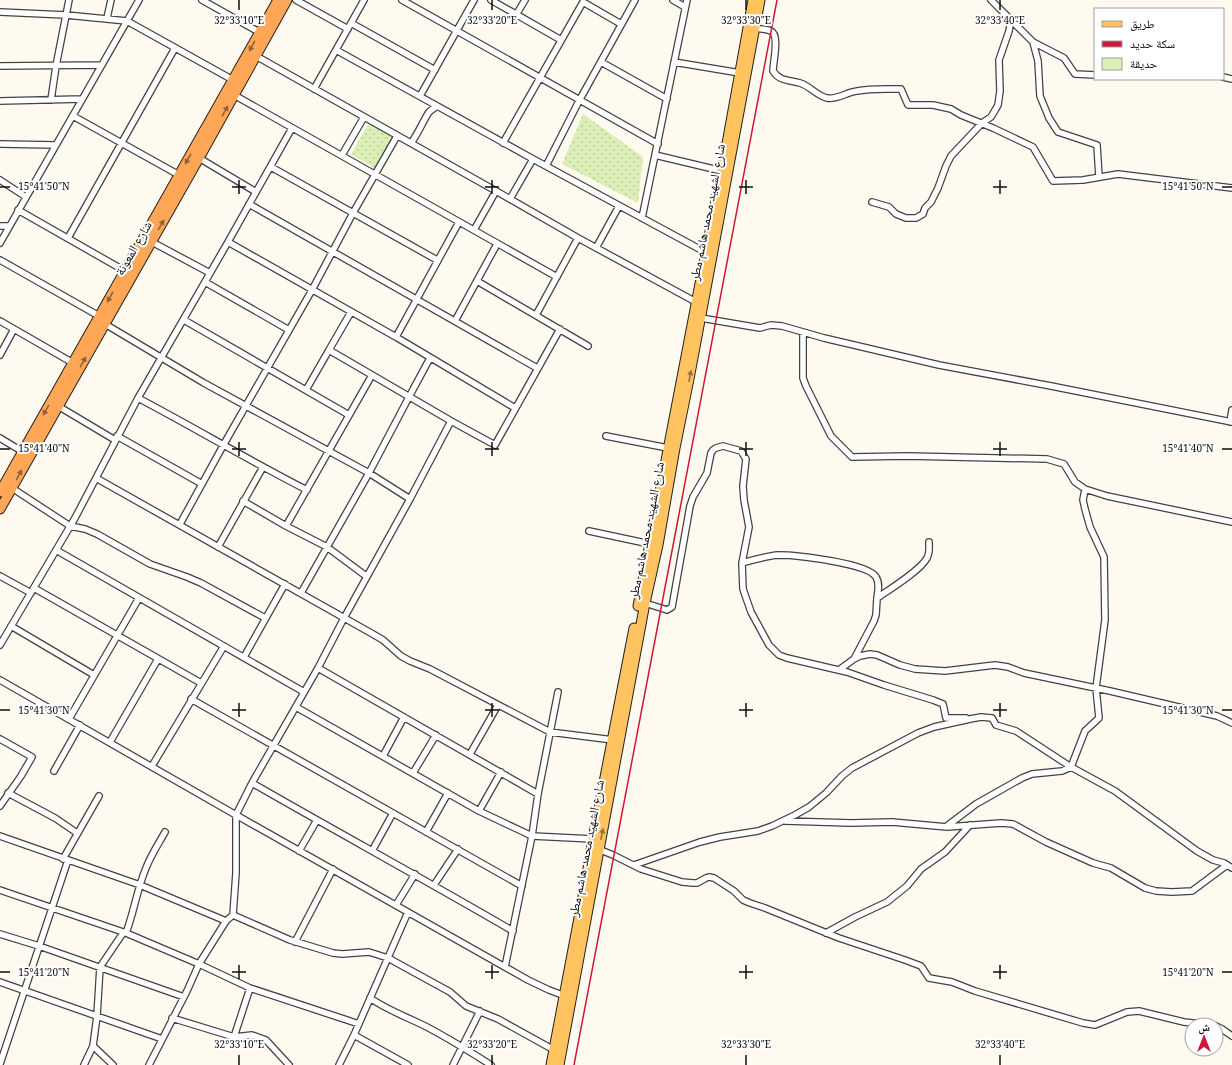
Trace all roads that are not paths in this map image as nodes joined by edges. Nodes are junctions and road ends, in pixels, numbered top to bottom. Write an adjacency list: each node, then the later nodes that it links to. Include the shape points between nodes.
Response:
1 (69, 0): 22 (street)
2 (111, 0): 24 (street)
3 (139, 0): 26 (street)
4 (202, 0): 31 (street)
5 (278, 0): 31 (highway, شارع المعونة)
6 (287, 0): 36 (highway, شارع المعونة)
7 (296, 0): 28 (street)
8 (364, 0): 28 (street)
9 (402, 0): 30 (street)
10 (474, 0): 30 (street)
11 (491, 0): 23 (street)
12 (525, 0): 23 (street)
13 (635, 0): 27 (street)
14 (673, 0): 20 (street)
15 (687, 0): 20 (street)
16 (753, 0): 43 (main road, شارع الشهيد محمد هاشم مطر)
17 (760, 0): 29 (main road, شارع الشهيد محمد هاشم مطر)
18 (992, 0): 25 (street)
19 (581, 1): 27 (street); 32 (street)
20 (685, 7): 38 (street)
21 (0, 12): 22 (street)
22 (66, 15): 24 (street); 41 (street)
23 (516, 15): 32 (street)
24 (107, 18): 26 (street)
25 (1011, 19): 33 (street); 58 (street, via 999,60 998,105 991,117)
26 (127, 21): 34 (street); 39 (street)
27 (621, 24): 37 (street)
28 (350, 26): 35 (street); 42 (street)
29 (755, 28): 58 (street, via 771,31 776,37 773,71 776,75 781,79 803,84 823,97 831,98 863,90 901,89 908,105 933,105 951,109); 115 (main road, شارع الشهيد محمد هاشم مطر)
30 (457, 31): 42 (street); 45 (street)
31 (259, 32): 46 (highway, شارع المعونة, one-way to 46)
32 (561, 40): 45 (street)
33 (1033, 42): 44 (street, via 1064,58 1075,74); 76 (street, via 1038,62 1042,105 1058,132 1097,145)
34 (175, 48): 46 (street); 61 (street)
35 (336, 50): 47 (street); 49 (street)
36 (256, 56): 47 (street); 48 (highway, شارع المعونة)
37 (601, 62): 51 (street); 54 (street)
38 (674, 62): 43 (street); 51 (street)
39 (101, 65): 41 (street); 50 (street)
40 (0, 66): 41 (street)
41 (56, 66): 52 (street)
42 (435, 70): 49 (street)
43 (740, 73): 73 (main road, شارع الشهيد محمد هاشم مطر)
44 (1094, 75)
45 (540, 78): 54 (street); 62 (street)
46 (232, 80): 75 (highway, شارع المعونة, one-way to 75)
47 (314, 89): 57 (street)
48 (234, 95): 59 (street); 69 (highway, شارع المعونة, one-way to 48)
49 (420, 96): 55 (street)
50 (82, 99): 52 (street); 56 (street)
51 (667, 99): 65 (street)
52 (51, 100): 53 (street)
53 (0, 101)
54 (579, 101): 65 (street); 71 (street)
55 (437, 106): 62 (street); 64 (street, via 430,110)
56 (73, 116): 61 (street); 66 (street)
57 (364, 117): 60 (street); 68 (street)
58 (982, 123): 76 (street, via 1033,147 1053,180); 83 (street, via 951,156 938,188 923,214 916,218 906,218 896,214 889,207)
59 (292, 128): 68 (street); 72 (street)
60 (397, 136): 64 (street); 74 (street)
61 (121, 143): 75 (street); 93 (street)
62 (503, 143): 70 (street)
63 (0, 144): 66 (street)
64 (411, 144): 79 (street)
65 (658, 144): 67 (street)
66 (56, 145): 81 (street)
67 (655, 155): 73 (street); 88 (street)
68 (342, 156): 74 (street)
69 (199, 158): 80 (street); 95 (highway, شارع المعونة, one-way to 69)
70 (533, 159): 71 (street); 82 (street)
71 (546, 166): 85 (street)
72 (271, 167): 80 (street); 87 (street)
73 (722, 171): 101 (main road, شارع الشهيد محمد هاشم مطر)
74 (375, 174): 87 (street); 89 (street)
75 (179, 175): 104 (highway, شارع المعونة)
76 (1099, 177): 78 (street, via 1118,174)
77 (0, 180): 81 (street)
78 (1232, 188)
79 (496, 191): 82 (street); 92 (street)
80 (256, 192): 84 (street)
81 (26, 197): 86 (street)
82 (510, 199): 94 (street)
83 (872, 202)
84 (249, 204): 96 (street); 100 (street)
85 (619, 206): 88 (street); 99 (street)
86 (18, 210): 91 (street); 93 (street)
87 (353, 213): 100 (street); 103 (street)
88 (642, 218): 101 (street)
89 (459, 222): 92 (street); 103 (street)
90 (0, 226): 91 (street)
91 (10, 226): 97 (street)
92 (474, 230): 98 (street)
93 (68, 238): 104 (street)
94 (578, 238): 99 (street); 106 (street)
95 (152, 242): 105 (street); 119 (highway, شارع المعونة)
96 (228, 242): 105 (street); 109 (street)
97 (0, 243)
98 (497, 244): 106 (street); 107 (street)
99 (596, 248): 111 (street)
100 (332, 252): 109 (street); 110 (street)
101 (705, 252): 111 (main road, شارع الشهيد محمد هاشم مطر)
102 (0, 260): 114 (street)
103 (437, 260): 110 (street)
104 (125, 270): 114 (highway, شارع المعونة, one-way to 114)
105 (210, 273): 108 (street)
106 (557, 277): 113 (street)
107 (477, 281): 113 (street); 118 (street)
108 (205, 282): 116 (street); 122 (street)
109 (312, 290): 112 (street); 122 (street)
110 (416, 299): 118 (street); 124 (street)
111 (696, 302): 148 (main road, شارع الشهيد محمد هاشم مطر)
112 (350, 312): 124 (street); 126 (street)
113 (536, 315): 121 (street)
114 (99, 316): 130 (highway, شارع المعونة)
115 (701, 318): 123 (street, via 760,328 782,326); 180 (main road, شارع الشهيد محمد هاشم مطر, one-way to 115)
116 (184, 320): 128 (street); 131 (street)
117 (0, 321): 120 (street)
118 (454, 321): 132 (street)
119 (104, 324): 128 (street); 137 (highway, شارع المعونة, one-way to 119)
120 (14, 329): 127 (street); 130 (street)
121 (560, 329): 125 (street); 132 (street)
122 (288, 330): 131 (street)
123 (802, 332): 143 (street, via 940,365); 156 (street, via 803,378 806,386 831,436 852,457 1047,459 1064,464 1075,482)
124 (396, 337): 129 (street)
125 (588, 346)
126 (329, 350): 133 (street); 134 (street)
127 (0, 355)
128 (161, 358): 136 (street); 138 (street)
129 (430, 358): 135 (street); 139 (street)
130 (73, 363): 149 (highway, شارع المعونة, one-way to 149)
131 (267, 368): 134 (street); 138 (street)
132 (537, 368): 139 (street)
133 (372, 375): 135 (street); 141 (street)
134 (306, 390): 141 (street)
135 (408, 397): 142 (street); 152 (street)
136 (138, 398): 146 (street); 147 (street)
137 (58, 406): 146 (street); 155 (highway, شارع المعونة, one-way to 137)
138 (246, 406): 147 (street); 150 (street)
139 (515, 408): 142 (street, via 495,444)
140 (1232, 410): 143 (street)
141 (349, 415): 150 (street)
142 (451, 422): 159 (street)
143 (1231, 422)
144 (606, 436): 148 (street)
145 (0, 438): 149 (street)
146 (116, 438): 153 (street); 154 (street)
147 (224, 444): 151 (street); 154 (street)
148 (668, 448): 168 (main road, شارع الشهيد محمد هاشم مطر)
149 (23, 452): 158 (highway, شارع المعونة)
150 (329, 452): 152 (street); 157 (street)
151 (263, 467): 157 (street); 160 (street)
152 (369, 473): 159 (street); 170 (street)
153 (96, 478): 163 (street); 164 (street)
154 (202, 484): 163 (street)
155 (12, 488): 161 (highway, شارع المعونة); 164 (street)
156 (1086, 489): 162 (street, via 1107,496); 195 (street, via 1085,509 1104,557 1105,620)
157 (307, 490): 165 (street)
158 (0, 492)
159 (410, 499): 174 (street)
160 (243, 501): 165 (street); 169 (street)
161 (0, 509)
162 (1232, 522)
163 (180, 524): 169 (street)
164 (70, 526): 171 (street); 181 (street, via 97,534 150,564 201,583)
165 (286, 526): 170 (street)
166 (589, 531): 168 (street)
167 (929, 542): 179 (street, via 925,561)
168 (650, 544): 209 (main road, شارع الشهيد محمد هاشم مطر)
169 (218, 547): 175 (street)
170 (327, 548): 174 (street); 177 (street)
171 (56, 550): 176 (street); 178 (street)
172 (742, 563): 179 (street, via 768,556 788,555 860,567 877,577); 180 (street, via 749,527 743,486 746,459 741,451 719,446 711,453 707,473 690,506 672,607 667,610); 191 (street, via 745,595 756,622 774,650 787,658)
173 (0, 576): 176 (street)
174 (366, 576): 182 (street)
175 (285, 584): 177 (street); 181 (street)
176 (32, 591): 183 (street); 184 (street)
177 (302, 593): 182 (street)
178 (139, 598): 184 (street); 186 (street)
179 (878, 598): 189 (street, via 874,621)
180 (645, 603): 237 (main road, شارع الشهيد محمد هاشم مطر, one-way to 180)
181 (265, 618): 187 (street)
182 (344, 618): 190 (street); 199 (street, via 383,640 401,656)
183 (11, 626): 185 (street); 192 (street)
184 (117, 636): 188 (street); 192 (street)
185 (0, 645)
186 (224, 646): 187 (street); 194 (street)
187 (244, 657): 196 (street)
188 (158, 659): 194 (street); 210 (street)
189 (854, 659): 191 (street); 195 (street, via 870,654 908,668 945,671 1008,667 1024,673)
190 (318, 668): 196 (street); 201 (street)
191 (839, 670): 203 (street, via 943,704 946,718)
192 (94, 675): 202 (street)
193 (0, 680): 202 (street)
194 (201, 682): 198 (street)
195 (1096, 688): 204 (street, via 1217,716); 215 (street, via 1099,718 1086,731)
196 (304, 692): 200 (street)
197 (558, 692): 206 (street)
198 (191, 699): 211 (street); 214 (street)
199 (498, 705): 206 (street); 212 (street)
200 (296, 707): 211 (street); 213 (street)
201 (404, 717): 207 (street); 213 (street)
202 (69, 719): 205 (street)
203 (970, 719): 215 (street, via 992,718 996,725 1016,731); 229 (street, via 918,733 862,763 842,776 809,807)
204 (1232, 723)
205 (80, 725): 210 (street); 216 (street)
206 (550, 732): 209 (street); 222 (street)
207 (436, 735): 212 (street); 218 (street)
208 (0, 739): 220 (street, via 32,757)
209 (613, 740): 237 (main road, شارع الشهيد محمد هاشم مطر)
210 (110, 742): 214 (street)
211 (274, 745): 219 (street); 226 (street)
212 (470, 754): 217 (street)
213 (383, 756): 218 (street)
214 (152, 766): 227 (street)
215 (1071, 767): 231 (street, via 1022,778 976,804); 242 (street, via 1115,791 1197,851)
216 (54, 771)
217 (501, 772): 222 (street); 225 (street)
218 (413, 773): 221 (street)
219 (252, 784): 227 (street); 228 (street)
220 (8, 793): 224 (street); 234 (street)
221 (448, 793): 225 (street); 233 (street)
222 (538, 794): 236 (street)
223 (99, 796): 234 (street)
224 (0, 806)
225 (479, 811): 236 (street)
226 (393, 813): 233 (street); 240 (street)
227 (236, 815): 239 (street); 254 (street)
228 (317, 820): 239 (street); 240 (street)
229 (783, 821): 231 (street, via 851,824 892,822); 243 (street, via 758,831 700,842)
230 (970, 825): 231 (street); 242 (street, via 1013,824 1080,858 1111,868 1145,888 1156,891 1192,891); 258 (street, via 945,852 921,869 907,886 887,902)
231 (946, 827)
232 (165, 832): 247 (street, via 146,867)
233 (426, 832): 238 (street)
234 (77, 833): 241 (street)
235 (0, 836): 241 (street)
236 (532, 836): 237 (street); 249 (street)
237 (595, 846): 243 (street); 270 (main road, شارع الشهيد محمد هاشم مطر); 293 (main road, شارع الشهيد محمد هاشم مطر)
238 (458, 850): 248 (street); 249 (street)
239 (299, 851): 245 (street)
240 (372, 851): 246 (street)
241 (65, 859): 247 (street); 252 (street)
242 (1227, 865): 244 (street)
243 (634, 866): 258 (street, via 682,882 697,883 709,877 714,878 743,900)
244 (1232, 868)
245 (333, 869): 251 (street); 260 (street)
246 (414, 874): 248 (street); 251 (street)
247 (140, 885): 255 (street); 257 (street)
248 (434, 885): 256 (street)
249 (522, 886): 256 (street)
250 (0, 890): 252 (street)
251 (396, 905): 253 (street)
252 (52, 908): 257 (street); 261 (street)
253 (408, 912): 262 (street); 265 (street)
254 (233, 915): 255 (street); 260 (street)
255 (226, 921): 263 (street)
256 (513, 931): 265 (street)
257 (125, 933): 263 (street); 264 (street)
258 (826, 933): 275 (street, via 921,966 929,978 952,982 1083,1024 1095,1025 1127,1012 1139,1011)
259 (0, 934): 261 (street)
260 (295, 942): 262 (street, via 332,953 369,952)
261 (39, 946): 264 (street); 268 (street)
262 (388, 958): 271 (street); 272 (street, via 450,992 466,1006)
263 (199, 964): 267 (street); 269 (street)
264 (100, 967): 269 (street); 273 (street)
265 (505, 967): 270 (street)
266 (0, 982): 268 (street)
267 (250, 988): 276 (street); 278 (street)
268 (24, 991): 273 (street); 283 (street)
269 (184, 996): 274 (street)
270 (565, 996): 282 (main road, شارع الشهيد محمد هاشم مطر)
271 (370, 998): 276 (street); 281 (street)
272 (480, 1011): 281 (street); 282 (street)
273 (97, 1016): 279 (street); 280 (street)
274 (172, 1018): 278 (street); 279 (street)
275 (1184, 1022)
276 (359, 1024): 277 (street)
277 (354, 1035): 288 (street); 289 (street)
278 (234, 1037): 287 (street, via 252,1034 266,1040)
279 (162, 1039): 286 (street)
280 (93, 1046): 284 (street); 285 (street)
281 (463, 1046): 290 (street); 291 (street)
282 (554, 1050): 292 (main road, شارع الشهيد محمد هاشم مطر)
283 (0, 1064)
284 (84, 1065)
285 (114, 1065)
286 (149, 1065)
287 (289, 1065)
288 (339, 1065)
289 (408, 1065)
290 (453, 1065)
291 (491, 1065)
292 (551, 1065)
293 (559, 1065)

